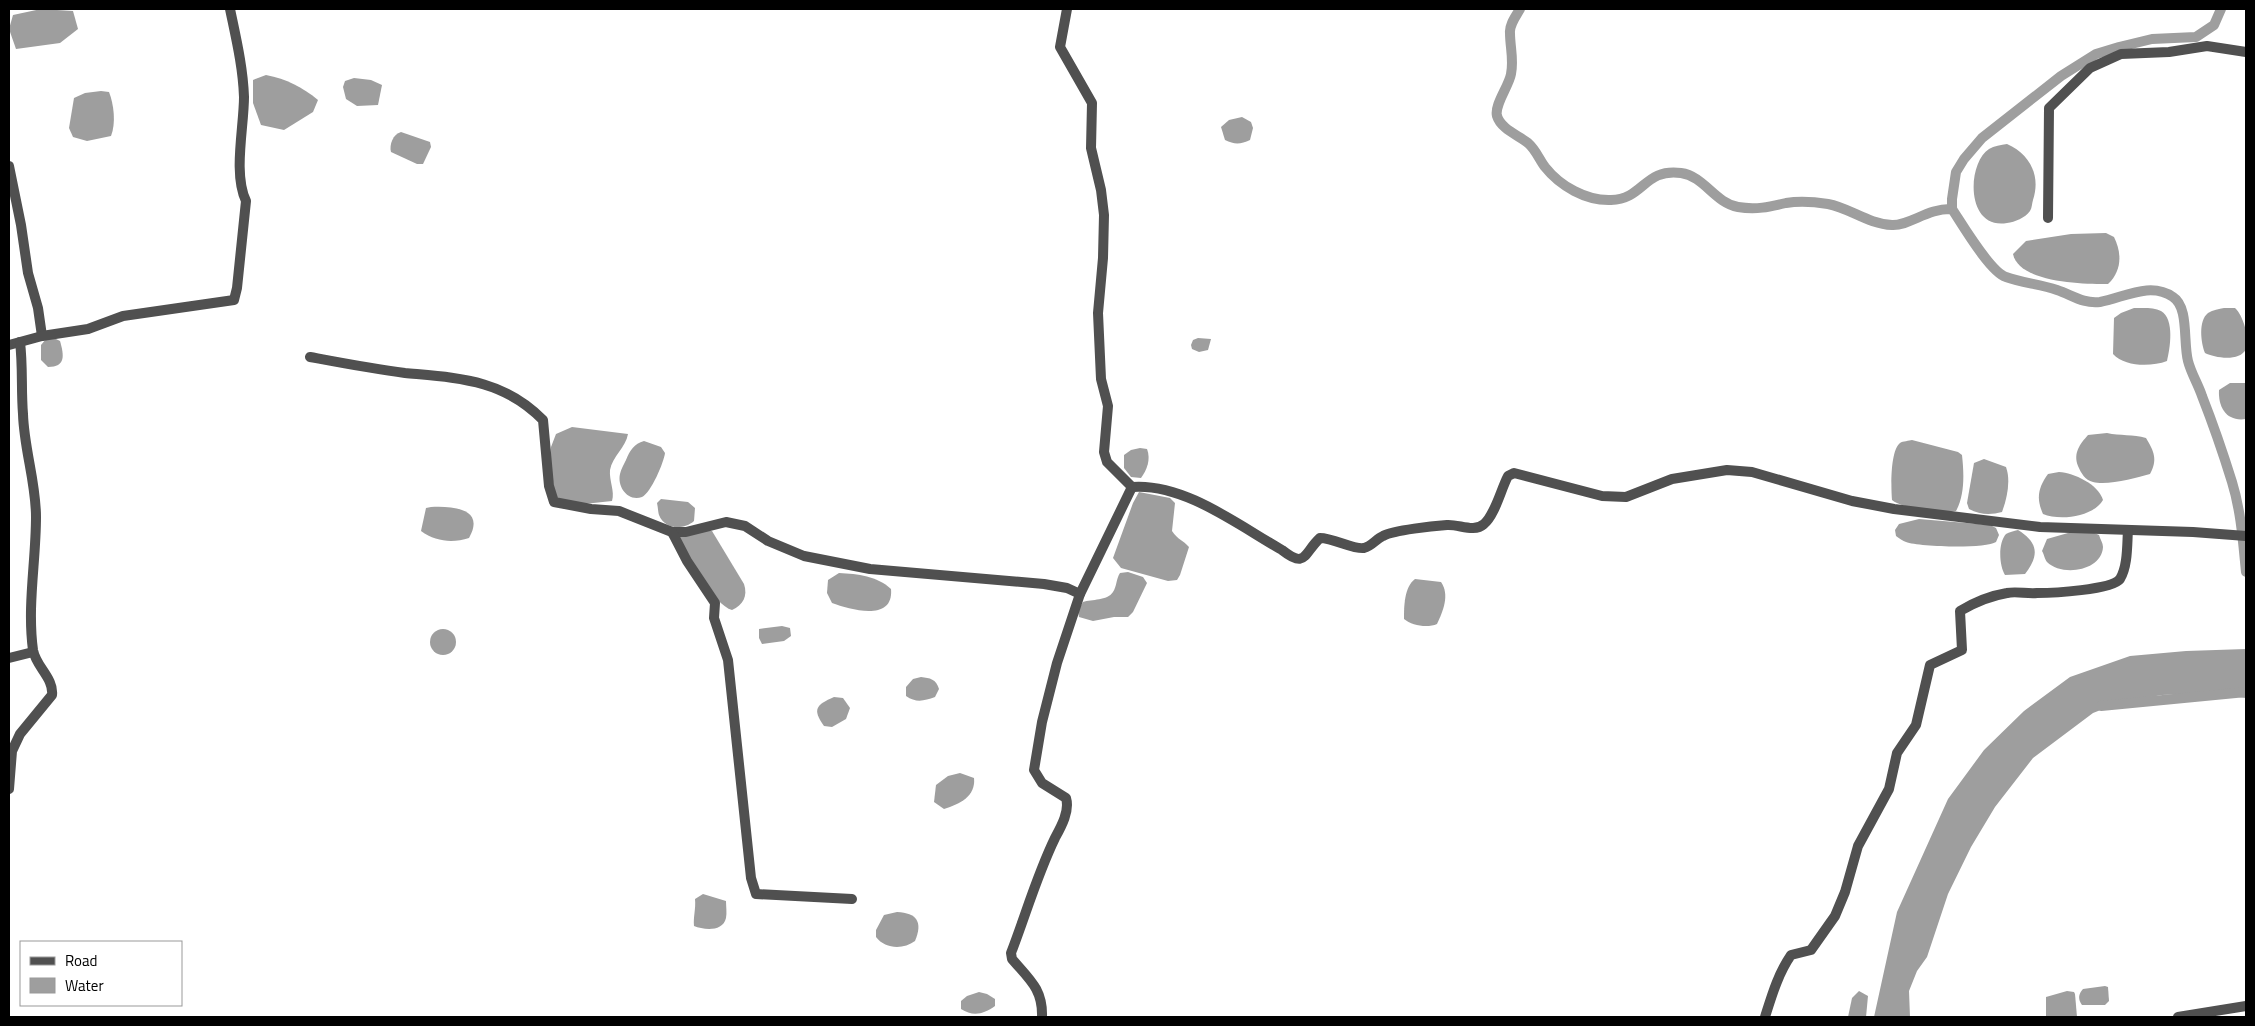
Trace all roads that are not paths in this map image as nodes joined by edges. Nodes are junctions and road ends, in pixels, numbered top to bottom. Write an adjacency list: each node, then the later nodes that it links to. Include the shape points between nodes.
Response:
1 (230, 9): 6 (street, via 244,96 240,157 242,193 246,201 234,300 123,316 88,329)
2 (1067, 9): 10 (street, via 1060,48 1092,103 1091,148 1104,215 1098,333 1101,379 1108,406 1104,452 1106,462)
3 (2246, 52): 5 (street, via 2207,46 2121,54 2090,68 2049,108)
4 (9, 166): 6 (street)
5 (2048, 218)
6 (42, 336): 7 (street)
7 (20, 342): 8 (street); 15 (street, via 23,416 34,479 36,516 31,590)
8 (9, 345)
9 (310, 357): 12 (street, via 472,380 506,392 543,420 549,486 554,502 619,510)
10 (1132, 488): 11 (street, via 1149,486 1189,497 1299,560 1304,559 1320,538 1362,548 1383,535 1397,532 1449,525 1473,528 1484,524 1508,476 1514,473 1602,496 1626,497 1672,480 1726,470 1752,472 1852,501 1894,509 2040,527); 14 (street)
11 (2128, 530): 13 (street); 21 (street, via 2124,567 2120,579 2114,584 2036,594 2009,592 1978,600 1960,610 1962,650 1930,665 1916,725 1897,753 1888,790 1858,846 1835,916 1811,950 1791,955 1777,981)
12 (672, 532): 14 (street, via 686,532 726,522 745,526 768,541 804,556 870,569 1044,584 1068,588); 18 (street, via 686,561 715,603 714,618 728,660 751,878 756,894)
13 (2242, 537)
14 (1080, 594): 20 (street, via 1057,663 1034,770 1042,783 1066,798 1068,805 1042,865 1011,952 1012,959 1039,991)
15 (34, 652): 16 (street); 17 (street, via 53,686 52,695 20,734 12,751)
16 (9, 658)
17 (9, 789)
18 (852, 899)
19 (2246, 1006): 22 (street)
20 (1042, 1017)
21 (1765, 1017)
22 (2178, 1017)

